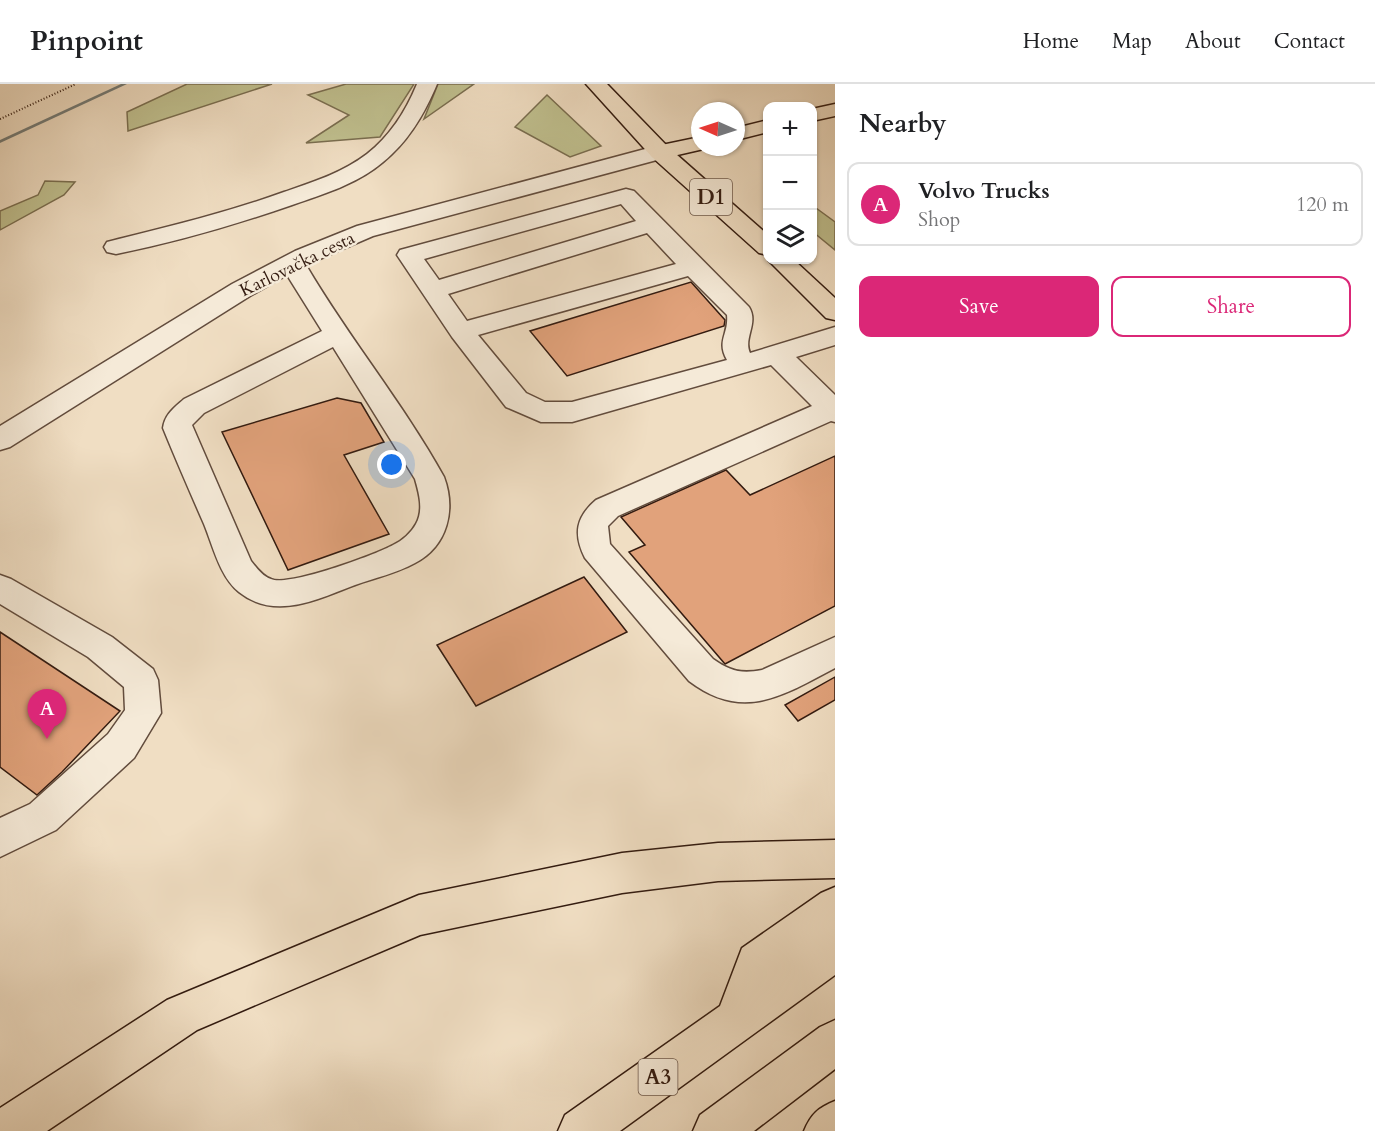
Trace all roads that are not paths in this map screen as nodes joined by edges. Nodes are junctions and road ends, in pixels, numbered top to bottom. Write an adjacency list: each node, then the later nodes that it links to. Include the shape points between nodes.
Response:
1 (427, 84): 11 (street, via 407,121 386,148 336,180 215,224)
2 (596, 84): 8 (main road, D1)
3 (835, 110): 4 (main road)
4 (817, 114)
5 (763, 127): 6 (main road)
6 (745, 132)
7 (691, 145): 8 (main road)
8 (660, 152): 10 (main road, D1); 12 (street, Karlovačka cesta, via 365,231)
9 (651, 224): 14 (street); 15 (street); 15 (street, via 626,196 409,255)
10 (763, 244)
11 (116, 247)
12 (292, 263): 18 (street); 23 (street, Karlovačka cesta)
13 (784, 264): 16 (main road)
14 (693, 267): 17 (street); 21 (street, via 740,313 742,322 734,348)
15 (433, 290): 17 (street)
16 (835, 312)
17 (461, 331): 21 (street, via 516,400 542,412 572,412)
18 (338, 334): 18 (street, via 429,477 436,498 435,519 422,540 405,554 301,592 261,591 237,568 177,428 178,421 194,406)
19 (835, 336): 20 (street)
20 (776, 354): 21 (street); 22 (street)
21 (745, 364)
22 (833, 410): 25 (street, via 607,508 596,517 591,529 596,549 701,670 720,683 741,689 764,685)
23 (0, 440)
24 (0, 588): 26 (street, via 100,647 141,680 143,713 121,746 43,817)
25 (835, 652)
26 (0, 838)
27 (835, 859): 33 (main road, via 718,862 622,873 418,915 182,1015)
28 (835, 907): 30 (main road, via 757,963)
29 (835, 950): 30 (main road, A3)
30 (735, 1023): 34 (main road, A3)
31 (835, 1042): 35 (main road)
32 (835, 1124): 36 (main road)
33 (6, 1131)
34 (581, 1131)
35 (716, 1131)
36 (826, 1131)

